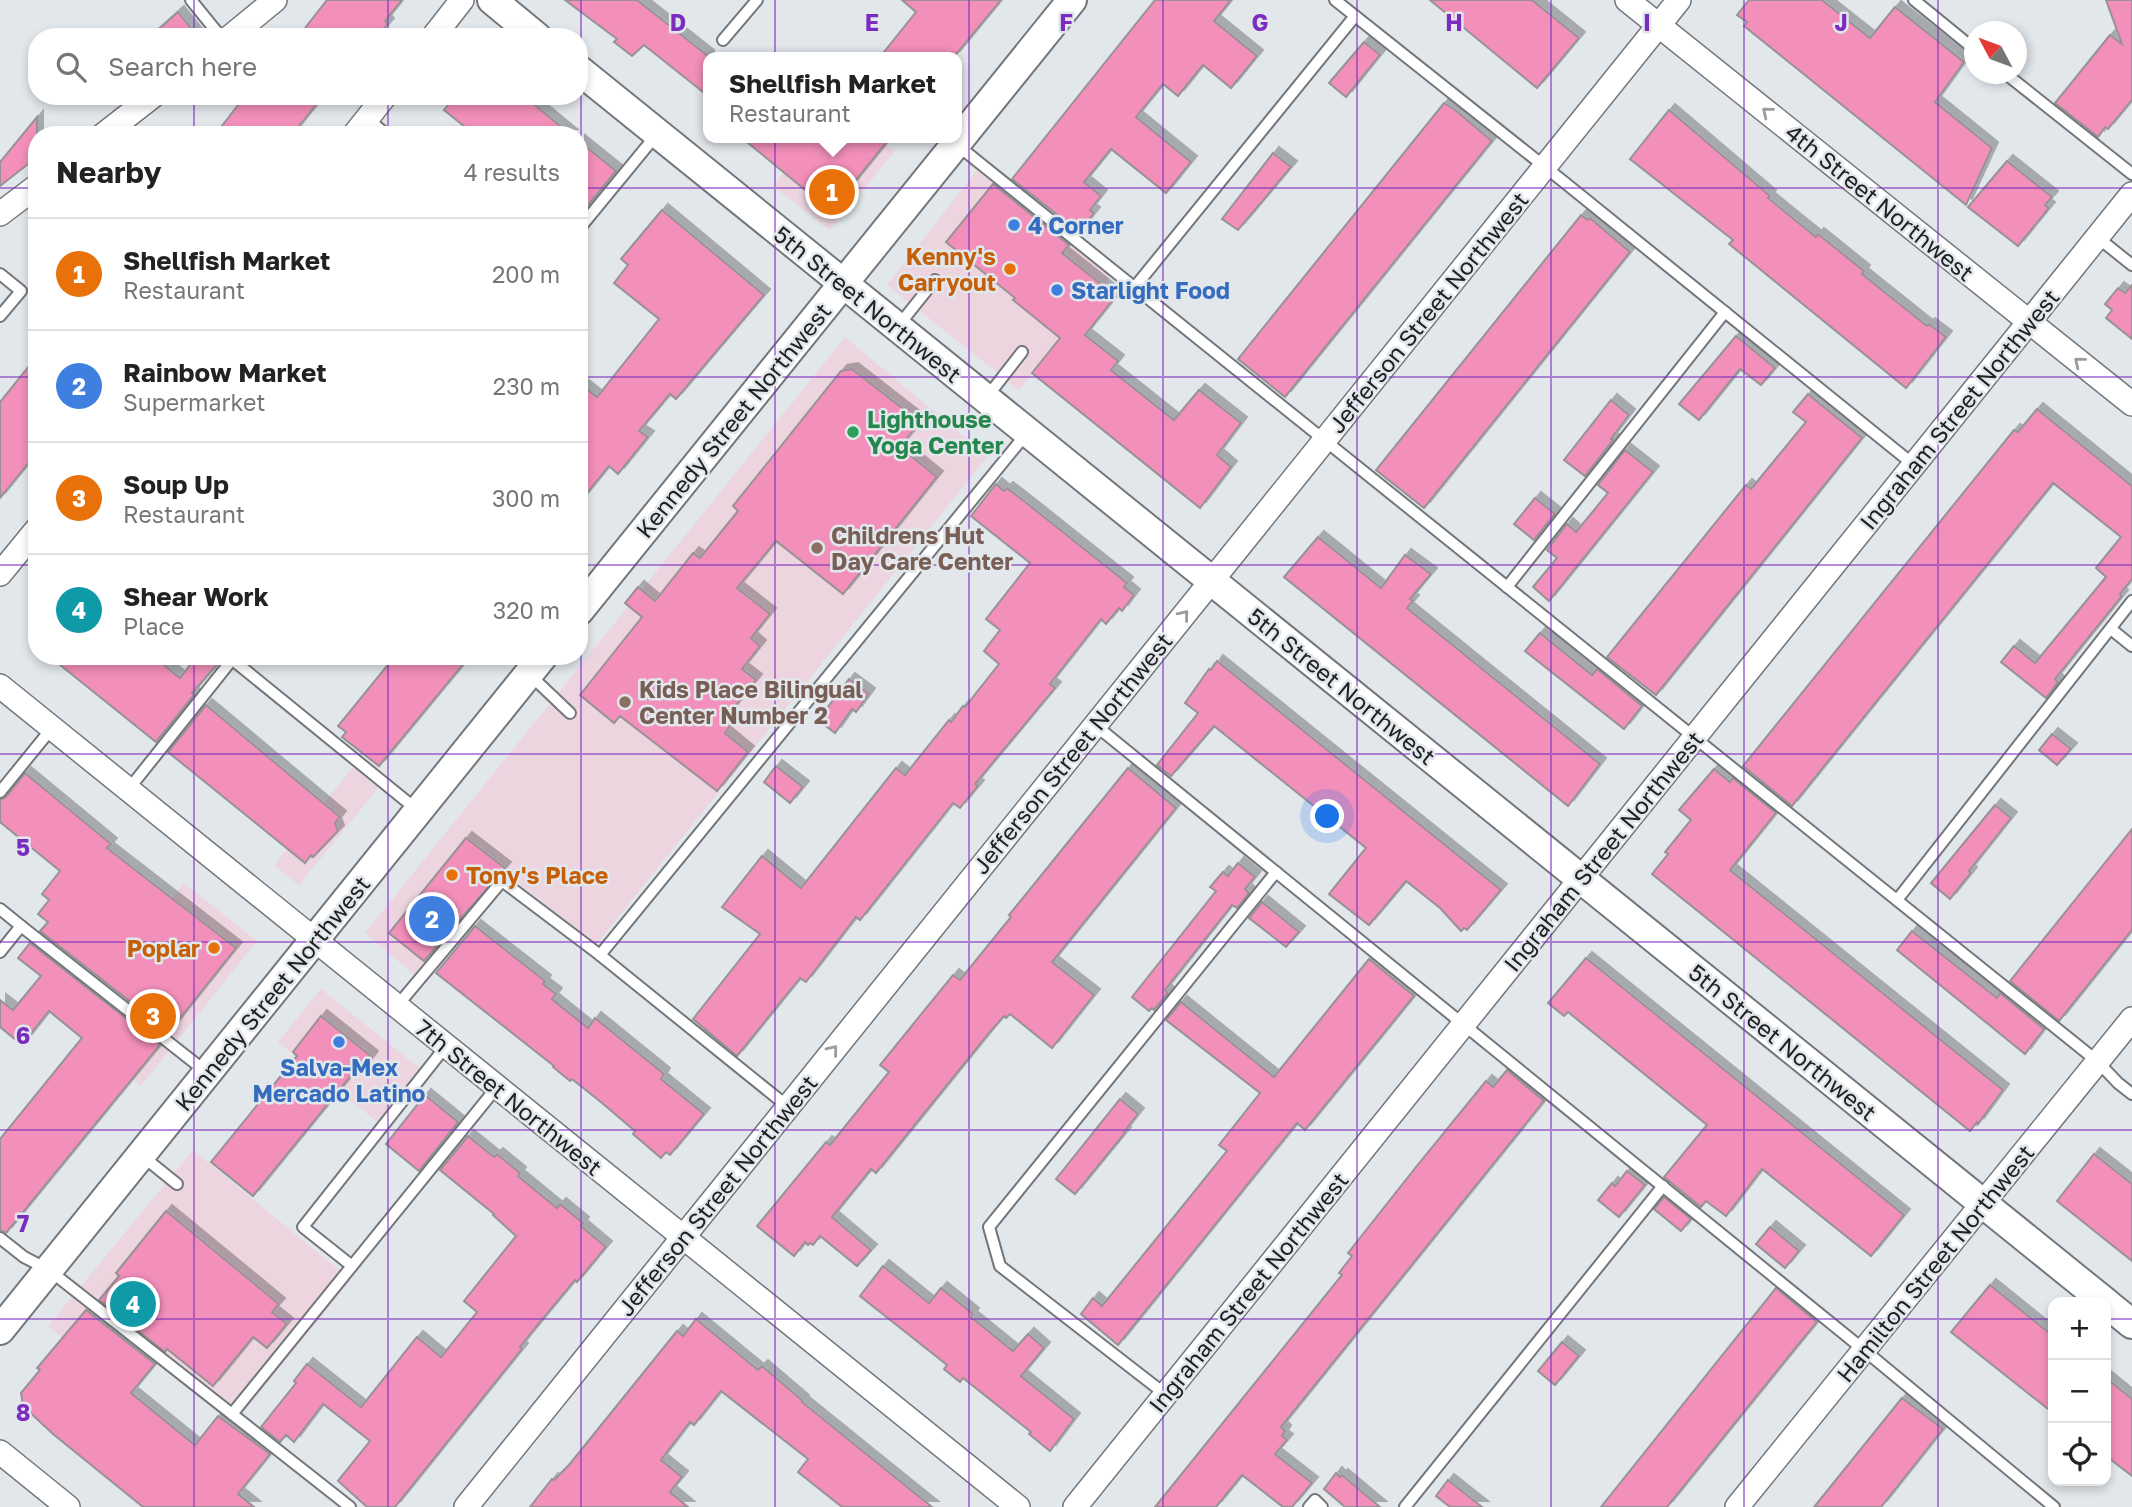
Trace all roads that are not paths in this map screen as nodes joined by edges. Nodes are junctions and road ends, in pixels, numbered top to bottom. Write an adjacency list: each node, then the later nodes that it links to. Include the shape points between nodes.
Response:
1 (191, 0): 13 (lane)
2 (275, 0): 14 (street)
3 (463, 0): 15 (street)
4 (492, 0): 16 (street)
5 (757, 0): 18 (lane)
6 (1072, 0): 26 (street, Kennedy Street Northwest)
7 (1335, 0): 11 (lane)
8 (1627, 0): 12 (street, 4th Street Northwest)
9 (1679, 0): 12 (street, Jefferson Street Northwest)
10 (1921, 2): 17 (lane)
11 (1355, 16): 28 (lane); 39 (lane)
12 (1658, 25): 28 (street, Jefferson Street Northwest); 42 (street, 4th Street Northwest, one-way to 12)
13 (214, 28)
14 (241, 28)
15 (440, 28)
16 (526, 28)
17 (1964, 39)
18 (723, 40)
19 (588, 77): 25 (street, 5th Street Northwest)
20 (2019, 84): 29 (lane)
21 (141, 105): 23 (street)
22 (378, 105): 24 (street)
23 (115, 126)
24 (360, 126)
25 (657, 133): 33 (lane); 38 (street, 5th Street Northwest)
26 (962, 138)
27 (956, 145): 38 (street, Kennedy Street Northwest); 39 (lane)
28 (1545, 167): 40 (lane); 48 (street, Jefferson Street Northwest)
29 (2132, 174)
30 (28, 193): 32 (street)
31 (2132, 194): 34 (street, Ingraham Street Northwest)
32 (0, 215)
33 (588, 218)
34 (2097, 237): 35 (lane); 42 (street, Ingraham Street Northwest)
35 (2132, 265)
36 (0, 274): 41 (lane, via 21,291)
37 (934, 280): 43 (lane)
38 (844, 284): 43 (street, 5th Street Northwest); 54 (street, Kennedy Street Northwest)
39 (1134, 288): 48 (lane)
40 (1724, 312): 49 (lane); 53 (lane)
41 (0, 316)
42 (2029, 322): 46 (street, 4th Street Northwest, one-way to 42); 49 (street, Ingraham Street Northwest)
43 (897, 327): 45 (street, 5th Street Northwest)
44 (1022, 352): 45 (lane)
45 (986, 399): 47 (street, 5th Street Northwest)
46 (2132, 404)
47 (1027, 432): 52 (street, 5th Street Northwest); 76 (lane)
48 (1325, 440): 52 (street, Jefferson Street Northwest); 53 (lane)
49 (1914, 465): 65 (street, Ingraham Street Northwest)
50 (28, 540): 51 (street)
51 (0, 574)
52 (1211, 581): 63 (street, Jefferson Street Northwest, one-way to 52); 70 (street, 5th Street Northwest)
53 (1507, 587): 65 (lane)
54 (588, 600)
55 (2132, 601): 56 (lane)
56 (2111, 629): 57 (lane); 71 (lane)
57 (2132, 646)
58 (226, 665): 66 (lane)
59 (242, 665): 68 (lane)
60 (536, 665): 62 (lane); 68 (street, Kennedy Street Northwest)
61 (0, 686): 64 (street, 7th Street Northwest)
62 (570, 713)
63 (1095, 725): 69 (lane); 85 (street, Jefferson Street Northwest, one-way to 63)
64 (52, 728): 66 (street, 7th Street Northwest); 67 (lane)
65 (1694, 738): 70 (street, Ingraham Street Northwest); 71 (lane)
66 (128, 790): 74 (street, 7th Street Northwest)
67 (0, 792)
68 (418, 811): 74 (street, Kennedy Street Northwest)
69 (1276, 872): 79 (lane); 99 (lane, via 989,1227 1000,1266)
70 (1581, 879): 79 (street, Ingraham Street Northwest); 89 (street, 5th Street Northwest)
71 (1897, 900): 81 (lane)
72 (0, 909): 73 (lane)
73 (21, 926): 75 (lane); 82 (lane)
74 (315, 940): 77 (street, 7th Street Northwest); 82 (street, Kennedy Street Northwest)
75 (0, 952)
76 (600, 955): 77 (lane, via 502,881); 85 (lane)
77 (397, 1006): 80 (street, 7th Street Northwest)
78 (2132, 1019): 81 (street, Hamilton Street Northwest)
79 (1464, 1024): 88 (lane); 99 (street, Ingraham Street Northwest)
80 (446, 1046): 83 (street, 7th Street Northwest); 92 (lane, via 303,1227)
81 (2097, 1061): 84 (lane); 89 (street, Hamilton Street Northwest)
82 (208, 1073): 86 (street, Kennedy Street Northwest)
83 (497, 1087): 90 (street, 7th Street Northwest); 92 (lane)
84 (2132, 1094)
85 (788, 1106): 90 (street, Jefferson Street Northwest)
86 (141, 1156): 87 (lane); 93 (street, Kennedy Street Northwest)
87 (177, 1184)
88 (1663, 1186): 98 (lane); 110 (lane)
89 (1983, 1203): 94 (street, 5th Street Northwest); 98 (street, Hamilton Street Northwest)
90 (683, 1237): 105 (street, Jefferson Street Northwest); 106 (street, 7th Street Northwest)
91 (0, 1238): 93 (lane)
92 (352, 1266): 100 (lane)
93 (49, 1270): 97 (street, Kennedy Street Northwest); 100 (lane)
94 (2100, 1297)
95 (2111, 1306): 96 (street, 5th Street Northwest)
96 (2132, 1324)
97 (0, 1330)
98 (1864, 1350): 102 (lane); 111 (street, Hamilton Street Northwest)
99 (1165, 1394): 107 (street, Ingraham Street Northwest)
100 (232, 1413): 104 (lane)
101 (0, 1452): 103 (street)
102 (2042, 1497): 112 (lane); 113 (lane)
103 (68, 1507)
104 (350, 1507)
105 (466, 1507)
106 (1018, 1507)
107 (1075, 1507)
108 (1309, 1507): 109 (lane, via 1315,1500)
109 (1322, 1507)
110 (1405, 1507)
111 (1737, 1507)
112 (2034, 1507)
113 (2054, 1507)

